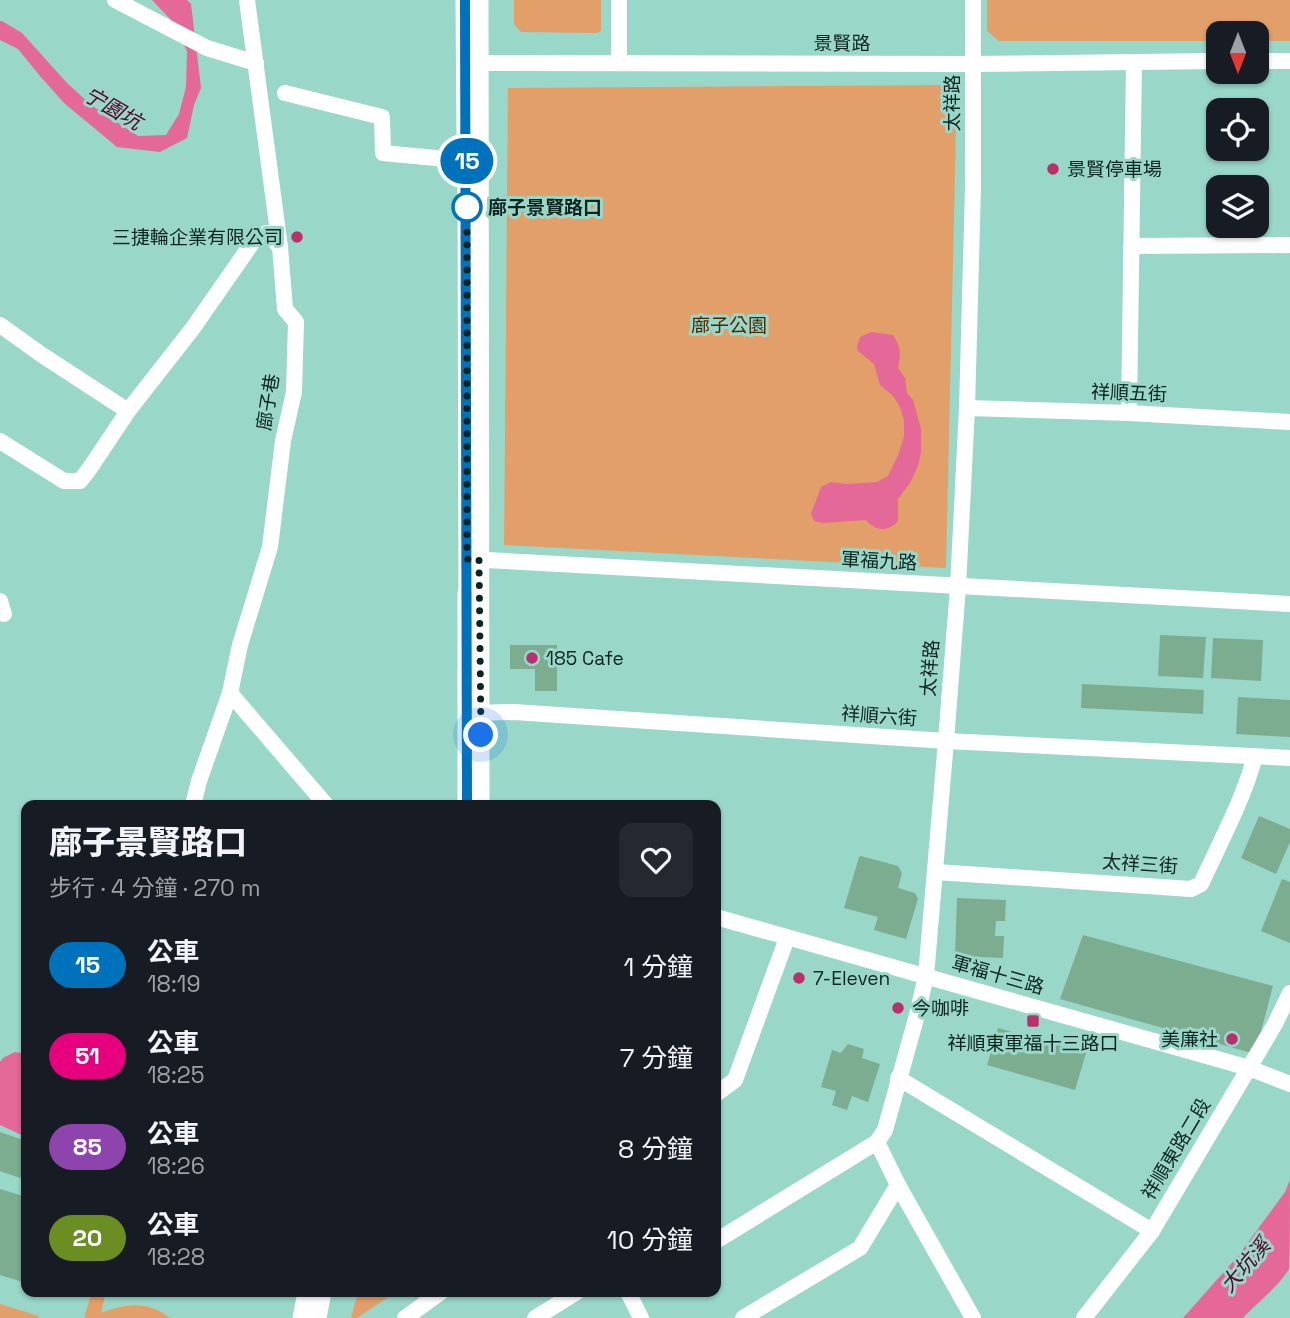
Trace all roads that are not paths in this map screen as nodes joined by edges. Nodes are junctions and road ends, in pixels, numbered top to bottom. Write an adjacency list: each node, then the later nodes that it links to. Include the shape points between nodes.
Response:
1 (115, 0): 10 (street, via 207,48)
2 (247, 0): 10 (street, 廍子巷)
3 (465, 0): 13 (main road)
4 (479, 0): 13 (main road)
5 (618, 0): 11 (street)
6 (973, 0): 14 (street, 太祥路)
7 (1206, 61): 12 (street, 景賢路)
8 (1269, 61): 9 (street)
9 (1290, 61)
10 (256, 62): 19 (street, 廍子巷)
11 (619, 62): 13 (street, 景賢路); 14 (street, 景賢路)
12 (1134, 62): 14 (street, 景賢路); 18 (street)
13 (472, 63): 16 (main road); 26 (main road)
14 (973, 64): 21 (street, 太祥路)
15 (285, 93): 16 (street, via 382,117 383,153)
16 (467, 161): 26 (main road)
17 (1290, 245): 18 (street)
18 (1131, 246): 23 (street)
19 (280, 247): 22 (street, via 267,233 257,236); 29 (street, 廍子巷, via 285,309 296,322 294,392 270,547)
20 (0, 325): 22 (street)
21 (967, 408): 23 (street, 祥順五街); 27 (street, 太祥路)
22 (128, 411): 25 (street, via 80,481 64,481)
23 (1129, 413): 24 (street, 祥順五街)
24 (1290, 422)
25 (0, 441)
26 (473, 559): 27 (street, 軍福九路); 30 (main road)
27 (958, 587): 28 (street, 軍福九路); 31 (street, 太祥路)
28 (1290, 604)
29 (230, 693): 34 (street, 廍子巷); 35 (street)
30 (474, 712): 31 (street, 祥順六街); 36 (main road); 37 (main road)
31 (946, 741): 32 (street, 祥順六街); 38 (street, 太祥路)
32 (1255, 756): 33 (street, 祥順六街); 38 (street, 太祥三街, via 1240,799 1197,886)
33 (1290, 758)
34 (194, 800)
35 (322, 800)
36 (467, 800)
37 (480, 800)
38 (936, 872): 41 (street, 太祥路)
39 (721, 918): 40 (street, 軍福十三路)
40 (788, 938): 41 (street, 軍福十三路); 46 (street, via 735,1080)
41 (926, 976): 43 (street, 軍福十三路); 44 (street, 太祥路)
42 (1290, 993): 43 (street, 祥順東路二段)
43 (1249, 1068): 45 (street, 軍福十三路); 49 (street, 祥順東路二段)
44 (898, 1078): 47 (street, 太祥路, via 885,1130); 49 (street)
45 (1290, 1084)
46 (721, 1090)
47 (877, 1142): 48 (street); 50 (street)
48 (898, 1185): 61 (street, via 860,1248); 62 (street)
49 (1152, 1231): 63 (street, 祥順東路二段)
50 (721, 1238)
51 (306, 1297): 56 (main road)
52 (321, 1297): 57 (main road)
53 (434, 1297): 58 (street)
54 (569, 1297): 59 (street)
55 (633, 1297): 60 (street)
56 (302, 1318)
57 (317, 1318)
58 (405, 1318)
59 (535, 1318)
60 (642, 1318)
61 (743, 1318)
62 (973, 1318)
63 (1084, 1318)

